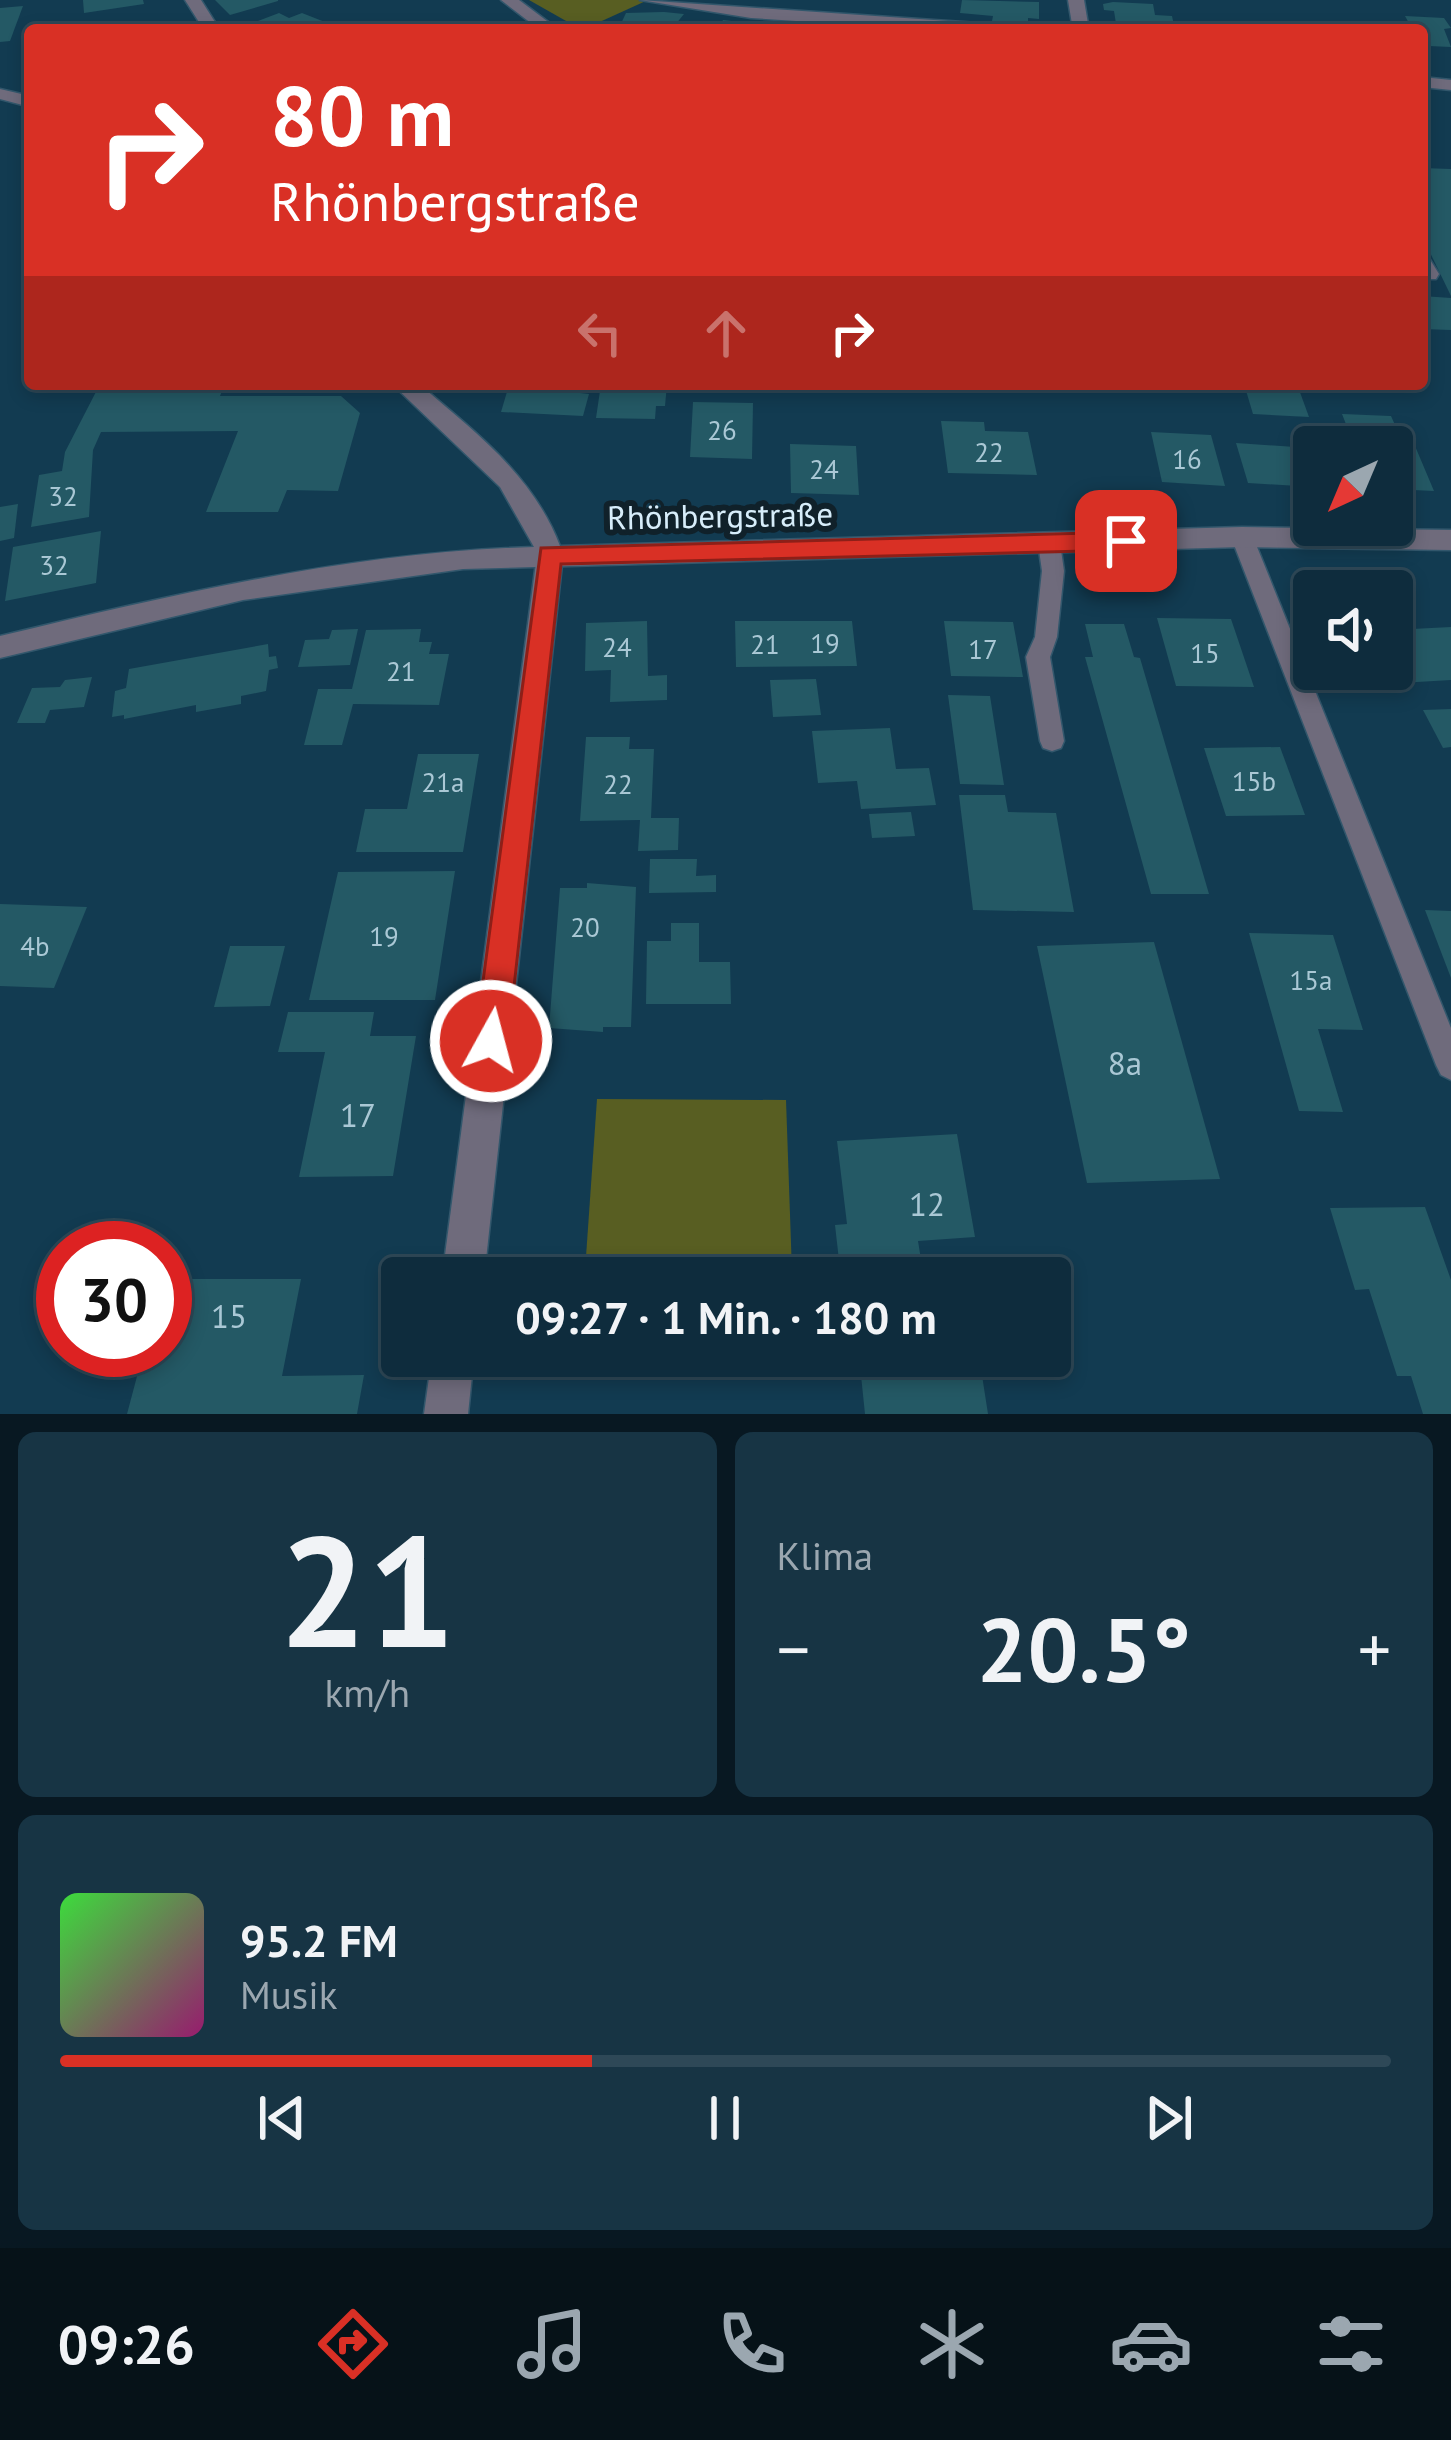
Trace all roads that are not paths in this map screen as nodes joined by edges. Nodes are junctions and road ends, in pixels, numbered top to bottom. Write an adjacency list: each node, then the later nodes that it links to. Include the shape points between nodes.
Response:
1 (508, 0): 3 (street)
2 (647, 0): 4 (street)
3 (542, 24)
4 (917, 24)
5 (411, 390): 9 (street, via 502,471 529,503)
6 (1242, 537): 7 (street, Rhönbergstraße); 8 (street, Rhönbergstraße); 12 (lane)
7 (1451, 540)
8 (1049, 543): 9 (street, Rhönbergstraße); 11 (lane, via 1053,571 1038,657)
9 (550, 555): 10 (street, Rhönbergstraße, via 278,583); 13 (street)
10 (0, 647)
11 (1052, 741)
12 (1451, 1065)
13 (466, 1257)
14 (450, 1377): 15 (street)
15 (446, 1414)

